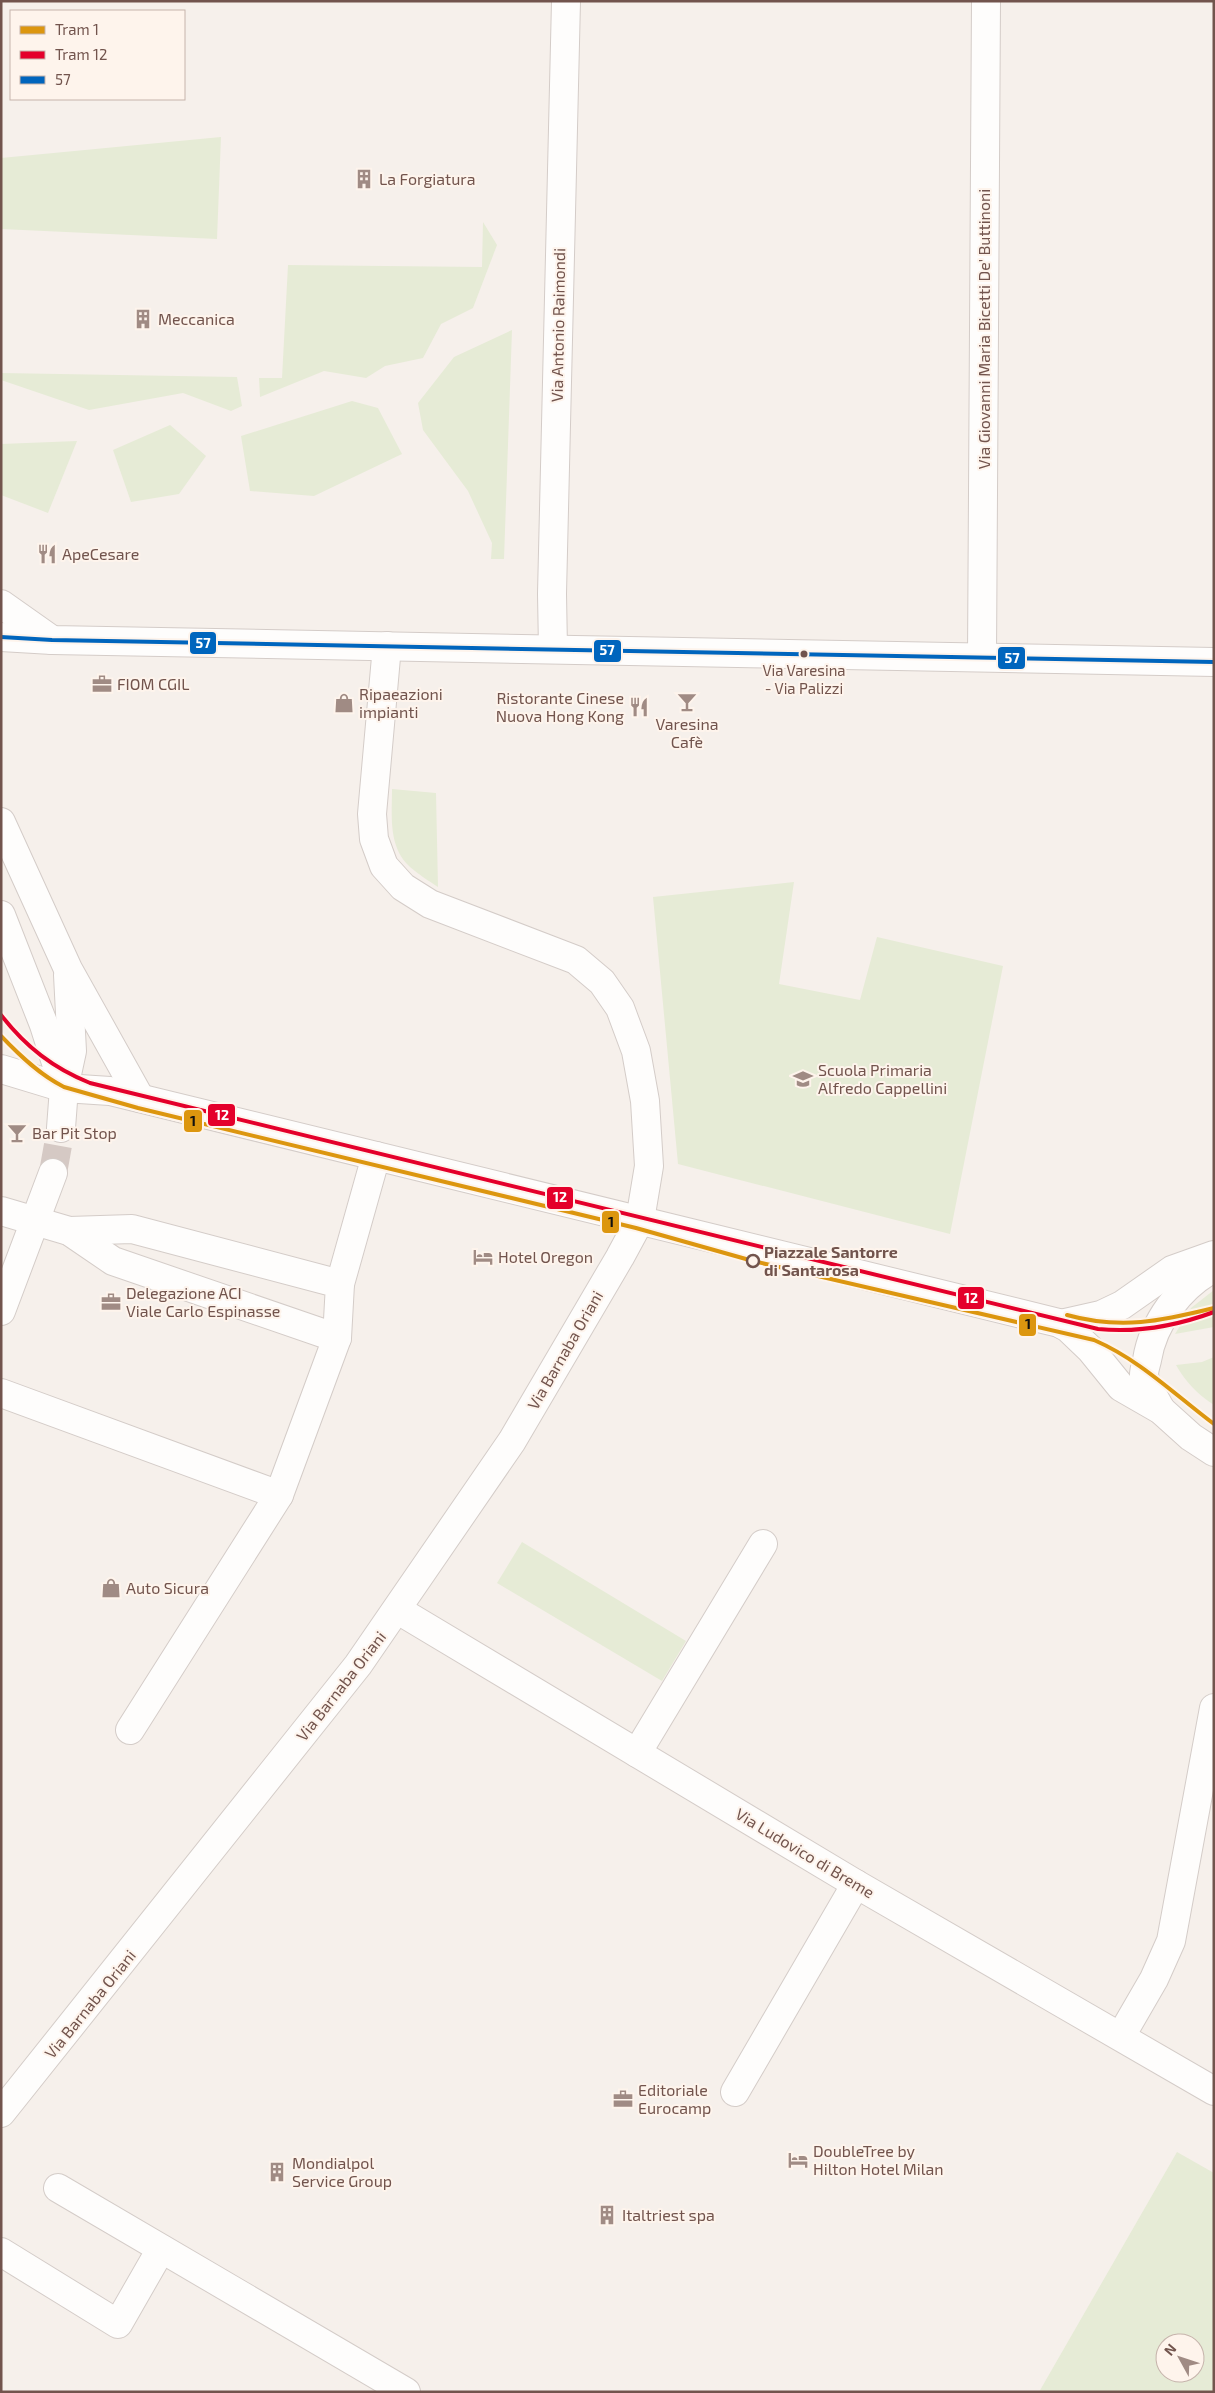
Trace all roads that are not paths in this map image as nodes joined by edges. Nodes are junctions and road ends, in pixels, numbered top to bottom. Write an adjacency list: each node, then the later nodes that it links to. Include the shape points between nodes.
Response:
1 (566, 1): 7 (street, Via Antonio Raimondi)
2 (986, 1): 8 (street, Via Giovanni Maria Bicetti De' Buttinoni)
3 (1, 604): 5 (street)
4 (1, 637): 5 (street)
5 (52, 640): 6 (street)
6 (387, 646): 7 (street); 21 (street, via 372,814 374,839 384,866 403,888 430,904 576,960 602,982 620,1008 636,1051 645,1101 649,1166)
7 (553, 649): 8 (street)
8 (982, 657): 9 (street)
9 (1214, 662)
10 (1, 822): 12 (street)
11 (1, 915): 14 (street, via 44,1025)
12 (68, 969): 14 (street, via 72,1051); 15 (street)
13 (1, 1069): 14 (street)
14 (64, 1088): 15 (street, via 110,1091); 16 (street)
15 (140, 1098): 17 (street)
16 (61, 1128)
17 (376, 1156): 21 (street); 25 (street)
18 (53, 1173): 20 (street)
19 (1, 1210): 20 (street)
20 (36, 1221): 22 (street); 26 (street)
21 (638, 1224): 27 (street); 34 (street, Via Barnaba Oriani, via 512,1441)
22 (68, 1231): 25 (street, via 132,1229); 28 (street, via 114,1261)
23 (1214, 1255): 27 (street, via 1172,1270 1122,1305)
24 (1214, 1268): 30 (street, via 1178,1296 1161,1320 1149,1347 1144,1375)
25 (340, 1284): 28 (street)
26 (1, 1311)
27 (1061, 1324): 30 (street, via 1091,1350 1121,1387)
28 (337, 1338): 32 (street)
29 (1, 1393): 32 (street)
30 (1161, 1410): 31 (street, via 1191,1437)
31 (1214, 1452)
32 (279, 1495): 36 (street)
33 (763, 1544): 37 (street)
34 (398, 1610): 37 (street, Via Ludovico di Breme); 42 (street, Via Barnaba Oriani, via 358,1665)
35 (1214, 1708): 39 (street, via 1171,1941 1154,1979)
36 (130, 1730)
37 (638, 1754): 38 (street, Via Ludovico di Breme)
38 (856, 1884): 39 (street, Via Ludovico di Breme); 41 (street)
39 (1121, 2036): 40 (street, Via Ludovico di Breme)
40 (1214, 2091)
41 (735, 2092)
42 (1, 2113)
43 (58, 2188): 44 (street)
44 (161, 2249): 45 (street, via 118,2324); 46 (street)
45 (1, 2252)
46 (406, 2392)

